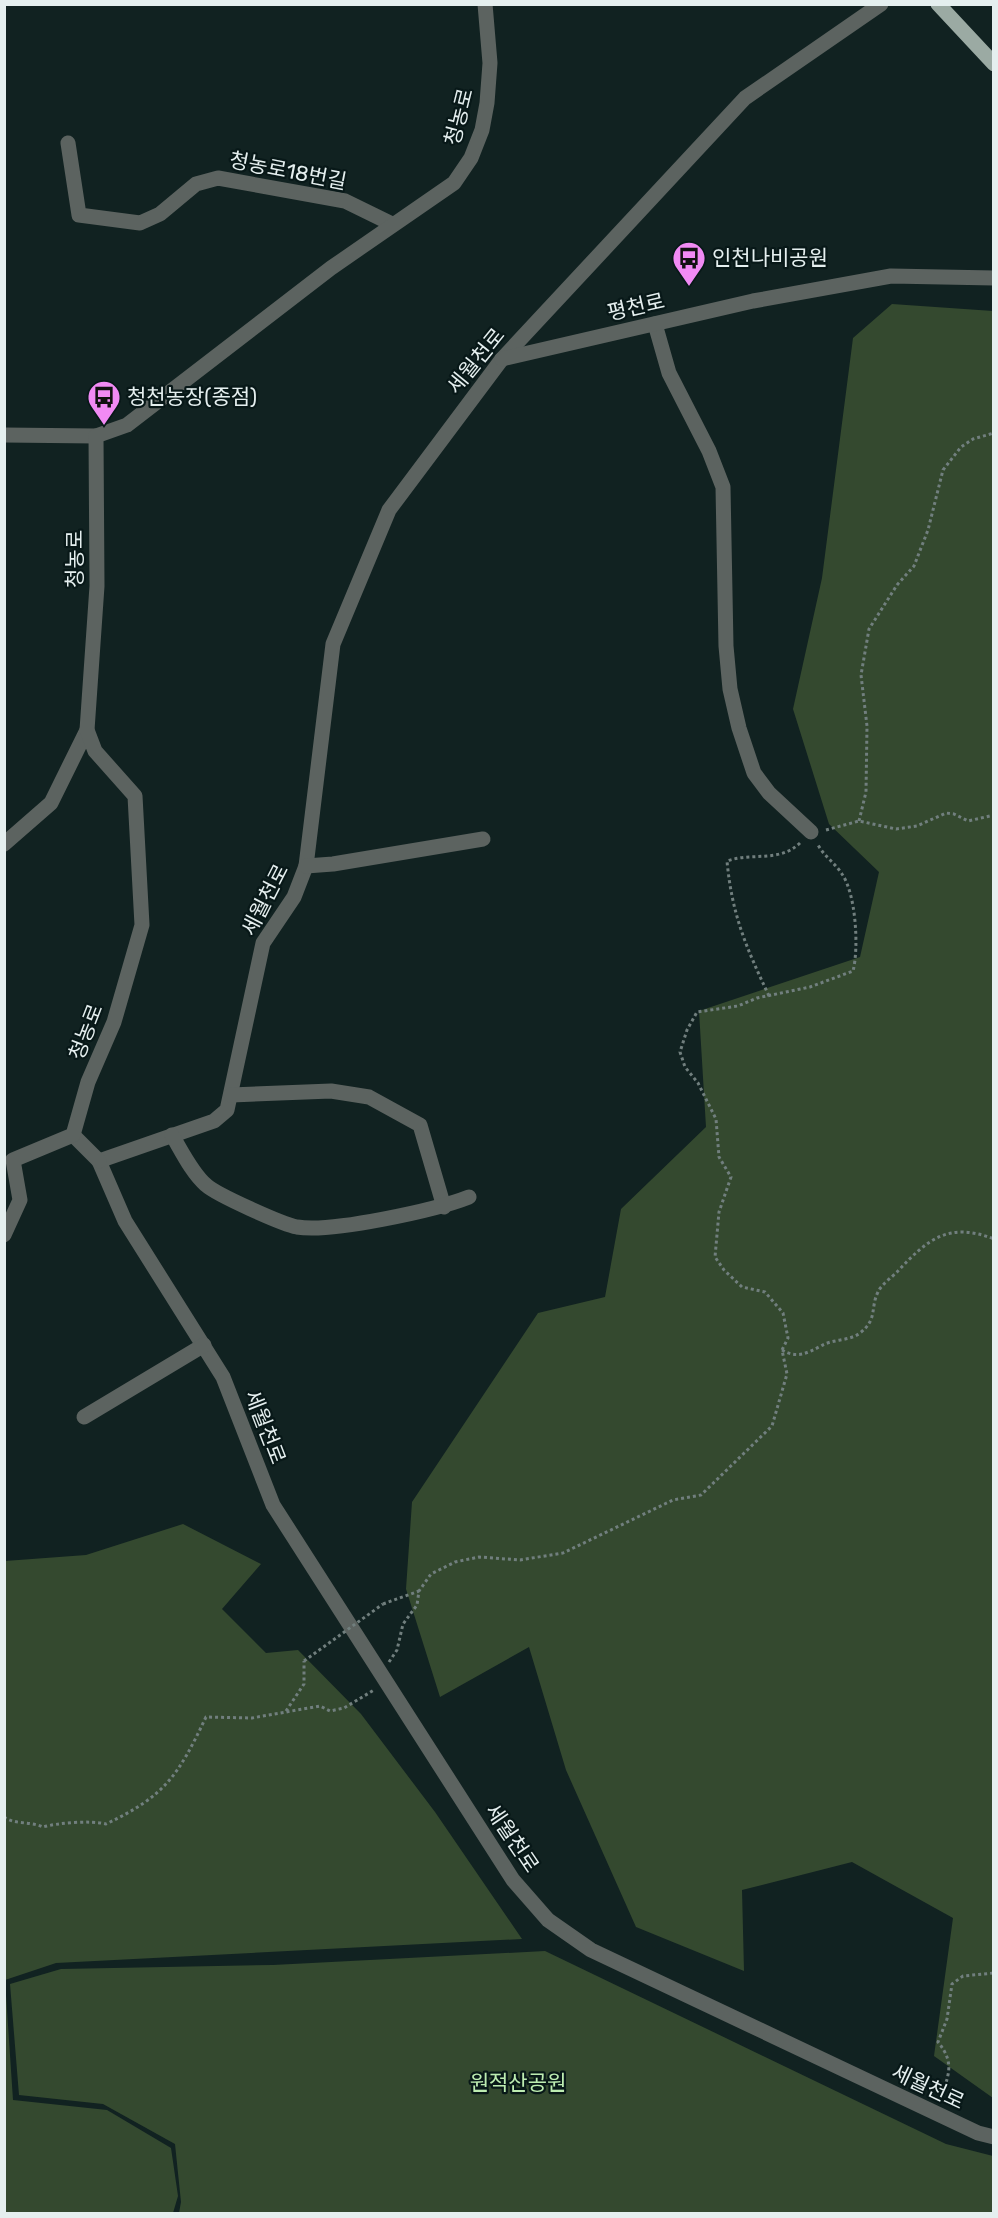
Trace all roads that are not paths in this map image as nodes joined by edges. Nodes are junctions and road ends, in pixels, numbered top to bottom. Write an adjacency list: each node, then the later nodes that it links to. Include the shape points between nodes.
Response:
1 (485, 4): 6 (street, 청농로, via 490,63 488,103 471,158 454,183)
2 (881, 4): 9 (street, 세월천로, via 745,98)
3 (938, 4): 4 (main road)
4 (993, 64)
5 (68, 142): 6 (street, 청농로18번길, via 79,215 140,223 160,214 196,184 218,178 345,201)
6 (392, 224): 11 (street, 청농로, via 128,424)
7 (993, 278): 8 (street, 평천로, via 891,276 753,301)
8 (655, 324): 9 (street, 평천로); 13 (street, via 669,373 723,487 726,646 739,728 754,774)
9 (502, 359): 16 (street, 세월천로, via 390,510 333,644)
10 (4, 435): 11 (street)
11 (96, 436): 12 (street, 청농로, via 97,586)
12 (87, 730): 15 (street, via 51,803); 18 (street, 청농로, via 95,751 135,796 142,925 114,1022 88,1082)
13 (811, 832)
14 (483, 839): 16 (street, 세월천로)
15 (4, 844)
16 (306, 866): 17 (street, 세월천로, via 294,897 263,942)
17 (231, 1095): 19 (street, 세월천로, via 227,1110 214,1121); 23 (street, via 331,1091 369,1097 420,1125)
18 (73, 1135): 20 (street); 21 (street, 세월천로)
19 (172, 1135): 21 (street, 세월천로); 23 (street, via 204,1184 222,1196 297,1227 343,1225)
20 (9, 1158): 24 (street, via 20,1200)
21 (99, 1161): 25 (street, 세월천로, via 125,1221)
22 (469, 1197): 23 (street)
23 (444, 1207)
24 (4, 1235)
25 (204, 1345): 26 (street); 27 (street, 세월천로, via 223,1377 273,1505 513,1880 548,1920 591,1950 934,2113)
26 (84, 1417)
27 (993, 2137)

